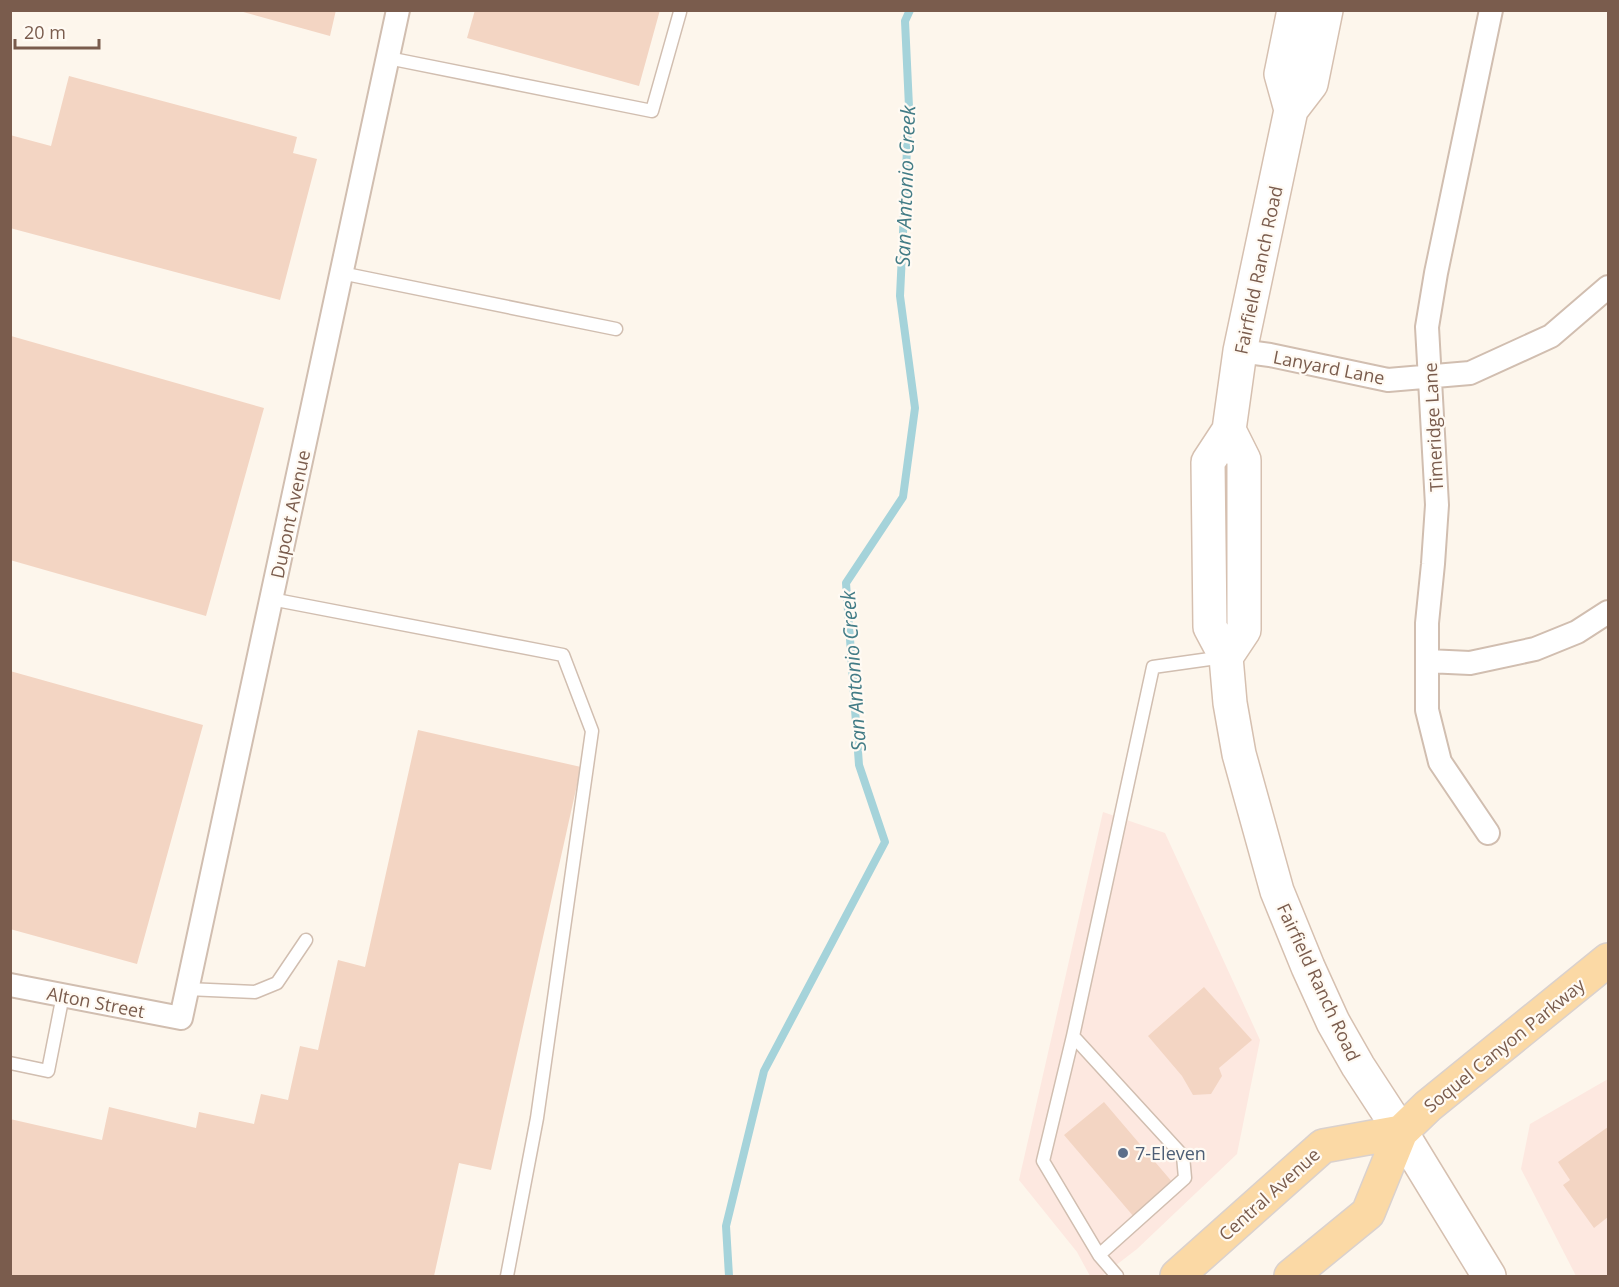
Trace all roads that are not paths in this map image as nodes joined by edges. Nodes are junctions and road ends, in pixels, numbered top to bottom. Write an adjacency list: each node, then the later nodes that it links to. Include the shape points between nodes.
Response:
1 (398, 10): 6 (street, Dupont Avenue)
2 (1294, 10): 7 (street, Fairfield Ranch Road, via 1281,74)
3 (1326, 10): 7 (street, Fairfield Ranch Road, via 1311,84)
4 (1491, 10): 12 (street, Timeridge Lane, via 1427,327)
5 (680, 12): 6 (lane, via 652,111)
6 (388, 58): 8 (street, Dupont Avenue)
7 (1291, 110): 11 (street, Fairfield Ranch Road)
8 (341, 273): 10 (lane); 13 (street, Dupont Avenue)
9 (1608, 287): 12 (street, Lanyard Lane, via 1551,336 1470,374)
10 (616, 329)
11 (1240, 351): 12 (street, Lanyard Lane, via 1388,380); 15 (street, Fairfield Ranch Road, via 1229,430 1208,462 1210,627)
12 (1431, 376): 16 (street, Timeridge Lane, via 1437,505)
13 (271, 599): 21 (street, Dupont Avenue); 28 (lane, via 563,655 592,730 537,1118)
14 (1608, 612): 16 (street, via 1577,632 1535,649 1470,663)
15 (1226, 657): 24 (lane, via 1153,667); 26 (street, Fairfield Ranch Road, via 1239,754 1276,891 1333,1022)
16 (1427, 661): 17 (street, Timeridge Lane, via 1427,710 1440,762)
17 (1488, 832)
18 (306, 940): 21 (lane, via 277,983 255,992)
19 (1608, 960): 26 (main road, Soquel Canyon Parkway)
20 (10, 986): 22 (street, Alton Street)
21 (187, 989): 23 (street, Dupont Avenue)
22 (63, 995): 23 (street, Alton Street); 25 (lane, via 48,1071)
23 (181, 1018)
24 (1073, 1036): 27 (lane, via 1044,1161); 27 (lane, via 1183,1156 1185,1178)
25 (10, 1063)
26 (1401, 1132): 30 (main road, Central Avenue, via 1323,1146); 31 (main road, via 1368,1213); 32 (street, Fairfield Ranch Road)
27 (1099, 1255): 29 (lane)
28 (507, 1276)
29 (1117, 1276)
30 (1177, 1276)
31 (1291, 1276)
32 (1489, 1276)

